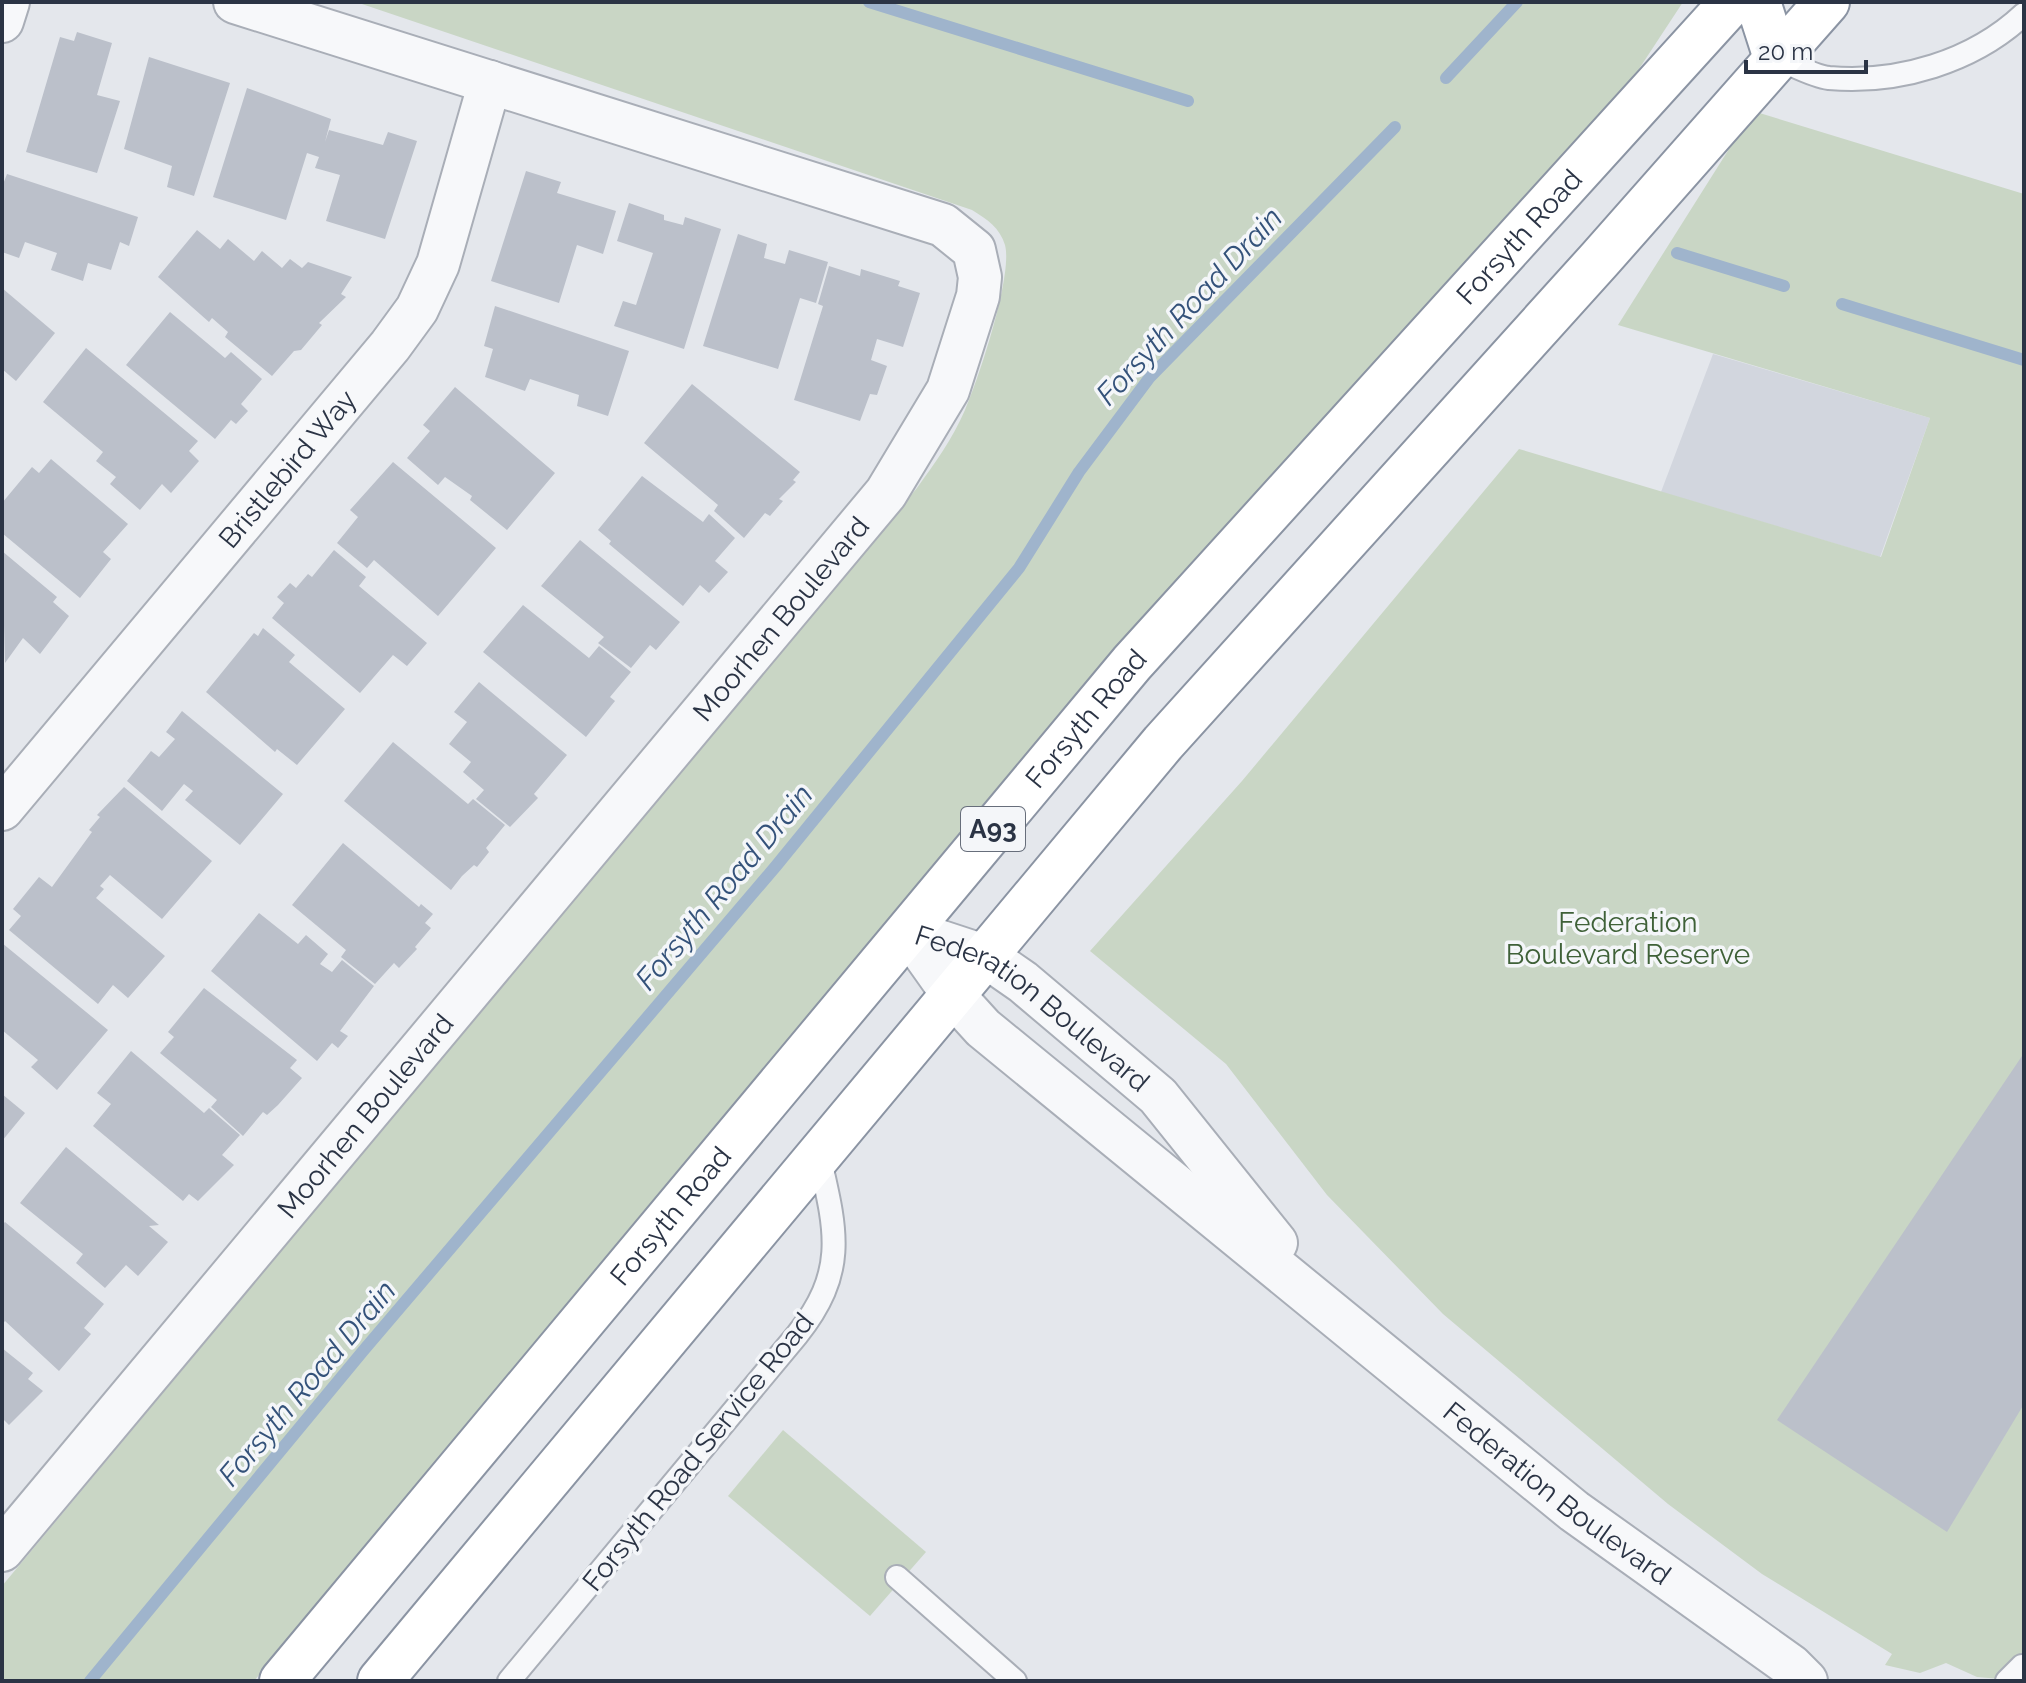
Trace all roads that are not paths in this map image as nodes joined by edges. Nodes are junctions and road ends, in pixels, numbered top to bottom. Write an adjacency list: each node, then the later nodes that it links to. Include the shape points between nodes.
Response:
1 (8, 2): 7 (street)
2 (235, 2): 9 (street, Moorhen Boulevard)
3 (1732, 2): 11 (highway, Forsyth Road / A93, via 1132,663)
4 (1758, 2): 8 (highway)
5 (1827, 2): 8 (highway, A93)
6 (2024, 14): 8 (lane, via 2003,34 1928,69 1826,78)
7 (2, 21)
8 (1776, 58): 12 (highway, A93, via 1173,731)
9 (490, 82): 10 (street, Bristlebird Way, via 438,264 417,309); 16 (street, Moorhen Boulevard, via 955,231 974,250 980,277 948,390 886,493)
10 (2, 809)
11 (908, 931): 12 (street, Federation Boulevard); 13 (street, Federation Boulevard); 19 (highway, Forsyth Road / A93)
12 (987, 957): 13 (highway, A93); 15 (street, Federation Boulevard, via 1158,1096)
13 (954, 996): 14 (highway, A93); 15 (street, Federation Boulevard, via 983,1028)
14 (819, 1156): 20 (highway, A93); 21 (lane, Forsyth Road Service Road, via 836,1229 835,1258 821,1302)
15 (1332, 1313): 18 (street, Federation Boulevard, via 1574,1511)
16 (2, 1550)
17 (897, 1577): 22 (lane)
18 (1799, 1673): 23 (street, Federation Boulevard)
19 (282, 1681)
20 (380, 1681)
21 (509, 1681)
22 (1015, 1681)
23 (1832, 1681)

